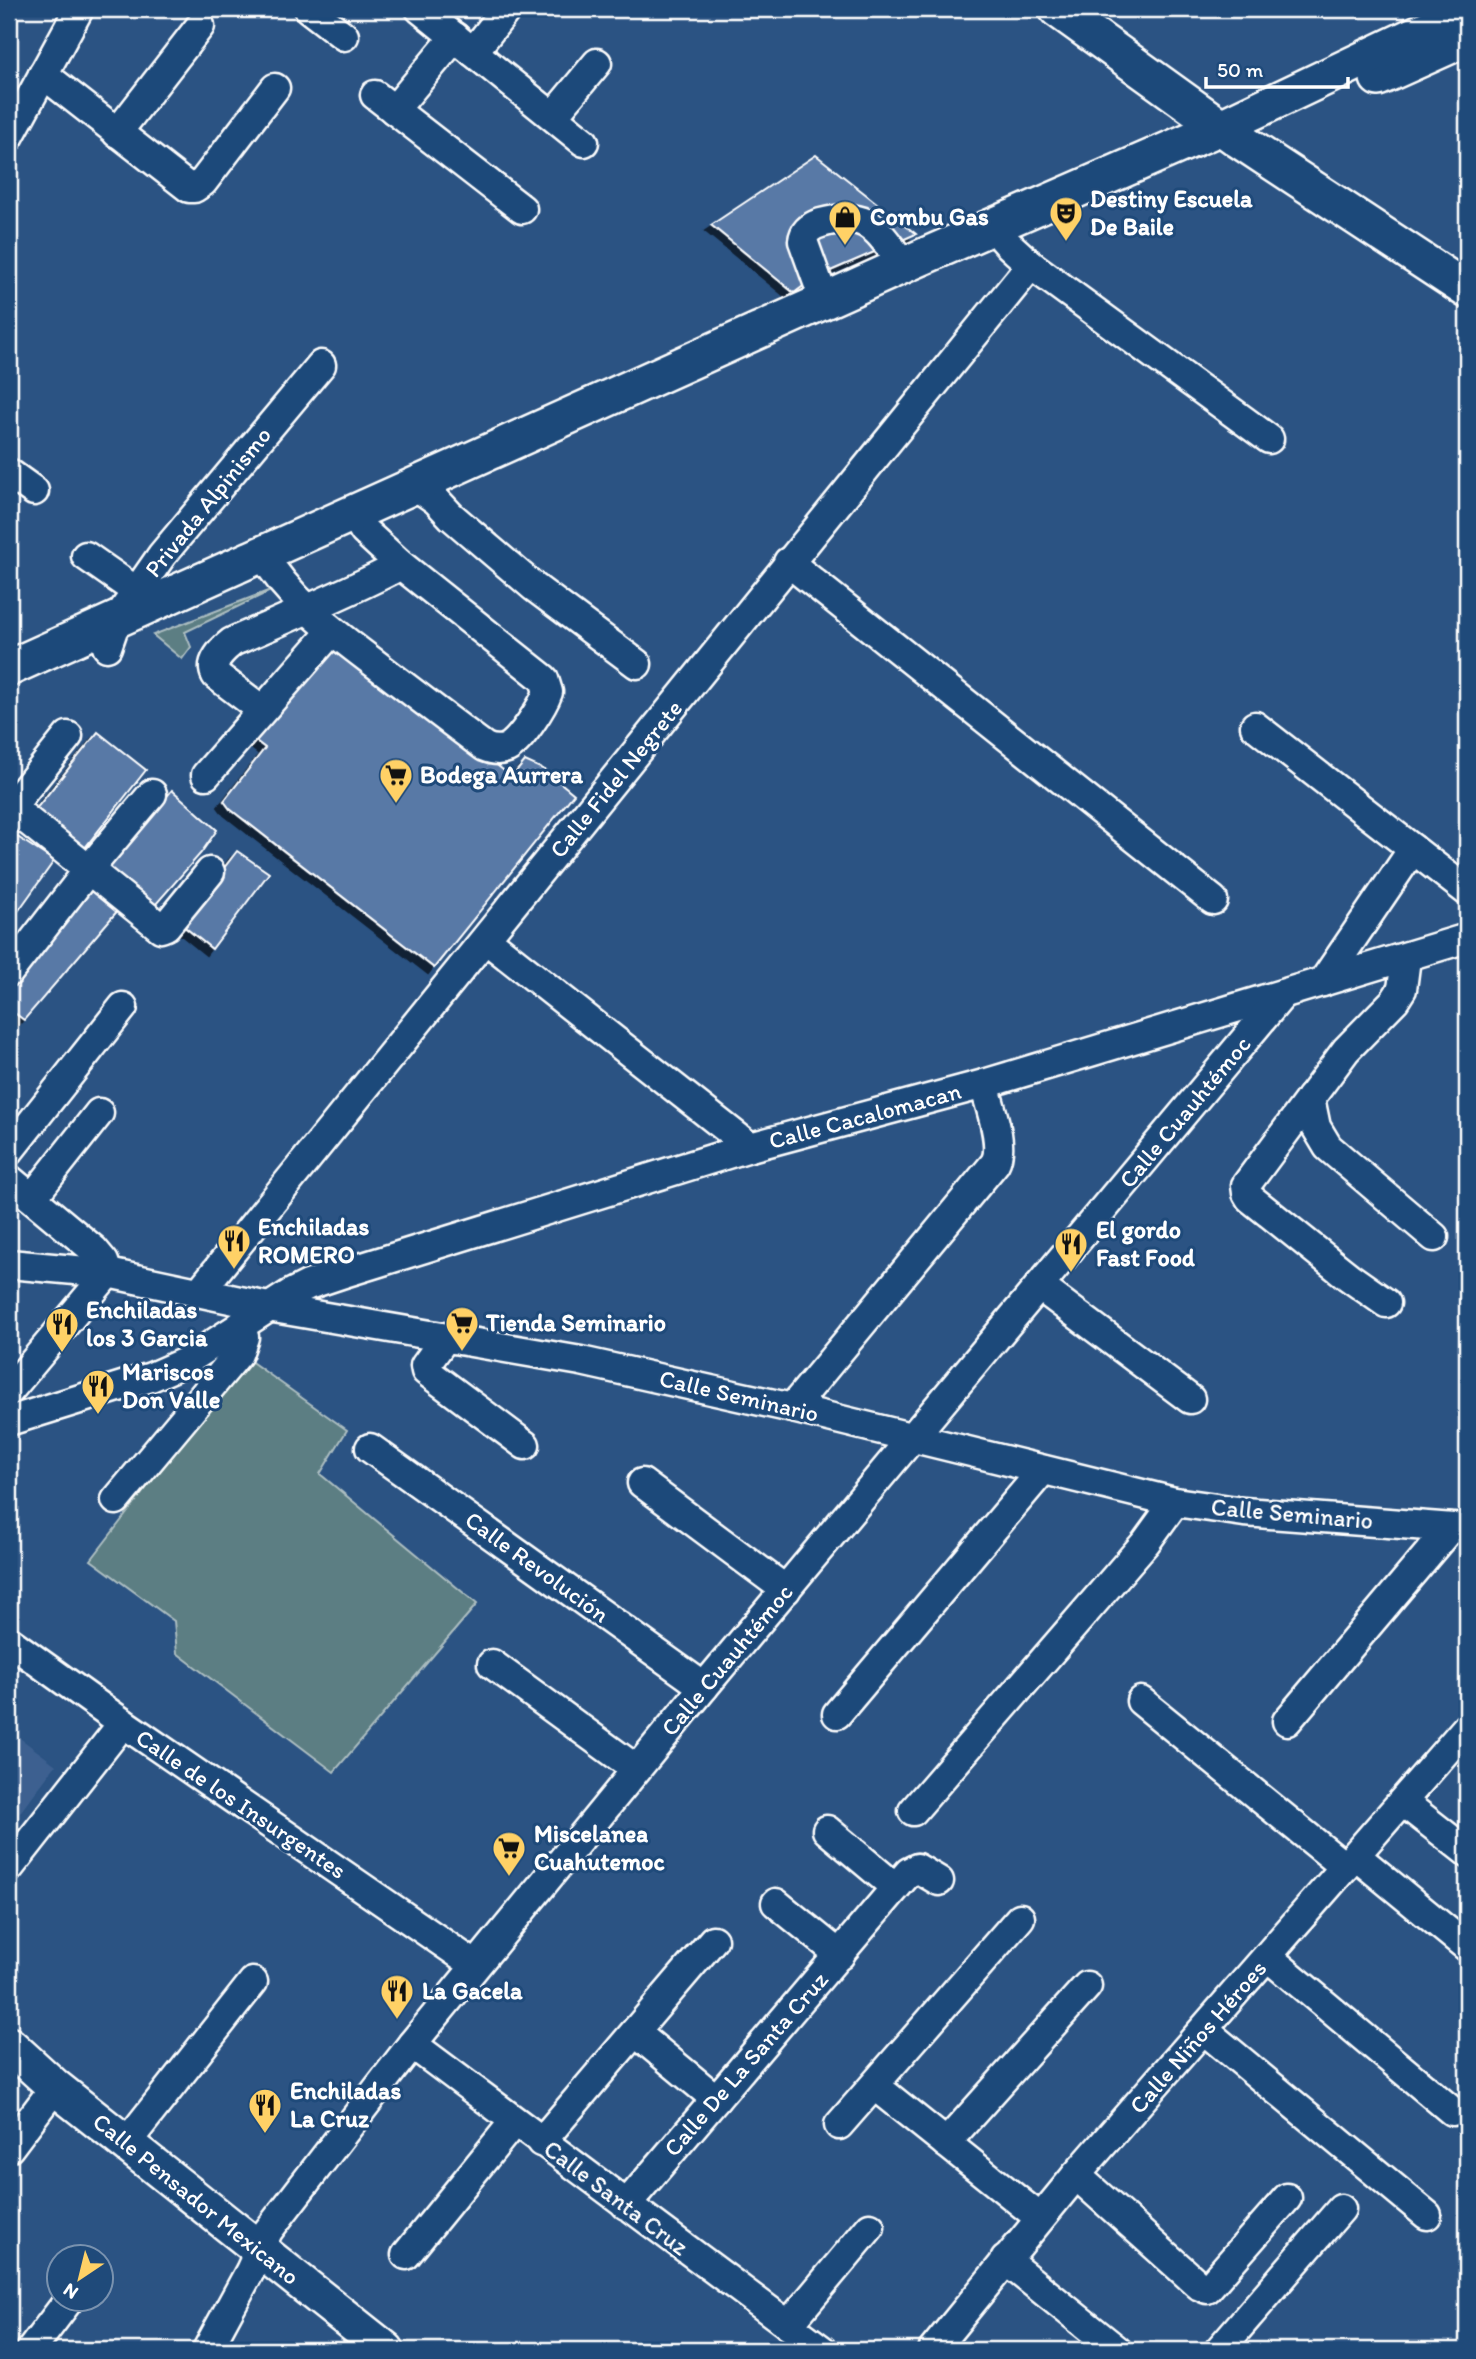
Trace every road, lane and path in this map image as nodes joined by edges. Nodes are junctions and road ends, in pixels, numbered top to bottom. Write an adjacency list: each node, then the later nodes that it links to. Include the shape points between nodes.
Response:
1 (79, 9): 11 (street)
2 (309, 9): 8 (street)
3 (420, 9): 9 (street)
4 (507, 9): 9 (street)
5 (1057, 9): 16 (main road)
6 (1463, 18): 16 (main road)
7 (200, 26): 15 (street)
8 (344, 36)
9 (464, 44): 13 (street); 18 (street, via 385,103)
10 (597, 63): 13 (street)
11 (43, 74): 14 (street); 15 (street)
12 (275, 88): 15 (street, via 194,188 185,186)
13 (553, 116): 17 (street)
14 (12, 121)
15 (117, 133)
16 (1230, 133): 19 (main road); 21 (main road)
17 (584, 142)
18 (522, 209)
19 (1011, 245): 20 (main road); 24 (street); 27 (main road); 30 (street, Calle Fidel Negrete)
20 (904, 265): 22 (main road); 22 (street, via 870,225 847,218 813,226 803,241)
21 (1467, 290)
22 (825, 302): 27 (main road)
23 (321, 365): 33 (street, Privada Alpinismo)
24 (1269, 439)
25 (9, 473): 26 (street)
26 (34, 491)
27 (426, 493): 28 (main road); 37 (street, via 534,587)
28 (359, 523): 31 (main road); 32 (street)
29 (86, 556): 33 (street)
30 (788, 562): 50 (street); 52 (street, Calle Fidel Negrete)
31 (269, 563): 34 (street); 36 (main road)
32 (401, 565): 34 (street); 35 (street, via 544,679 545,699 509,747 485,747)
33 (136, 591): 36 (street, Privada Alpinismo)
34 (308, 609): 35 (street); 40 (street, via 232,642 214,663 216,675)
35 (332, 631): 40 (street)
36 (111, 634): 38 (main road); 39 (main road)
37 (637, 664)
38 (9, 667)
39 (9, 690)
40 (262, 710): 43 (street)
41 (1255, 726): 46 (street)
42 (68, 736): 45 (street)
43 (206, 775)
44 (152, 794): 47 (street)
45 (10, 809): 47 (street)
46 (1413, 849): 49 (street); 55 (street)
47 (89, 869): 48 (street, via 161,928); 54 (street)
48 (210, 872)
49 (1467, 891)
50 (1213, 900)
51 (1467, 938): 53 (street, Calle Cacalomacan)
52 (487, 940): 61 (street); 69 (street, Calle Fidel Negrete)
53 (1406, 958): 55 (street, Calle Cacalomacan); 59 (street, via 1402,989 1395,1000 1346,1050)
54 (9, 972)
55 (1322, 982): 56 (street, Calle Cacalomacan)
56 (1283, 994): 58 (street, Calle Cacalomacan); 68 (street, Calle Cuauhtémoc)
57 (123, 1007): 62 (street)
58 (984, 1084): 61 (street, Calle Cacalomacan); 76 (street, via 999,1146 995,1163)
59 (1310, 1098): 65 (street, via 1316,1127 1328,1147); 70 (street, via 1250,1178 1247,1192)
60 (99, 1114): 64 (street)
61 (750, 1147): 71 (street, Calle Cacalomacan, via 344,1273)
62 (9, 1151)
63 (9, 1179): 64 (street)
64 (33, 1198): 67 (street, via 94,1251)
65 (1434, 1237)
66 (9, 1264): 67 (street, Calle Seminario)
67 (108, 1273): 69 (street, Calle Seminario); 74 (street)
68 (1039, 1286): 75 (street); 78 (street, Calle Cuauhtémoc)
69 (200, 1292): 71 (street, Calle Seminario)
70 (1386, 1303)
71 (268, 1307): 72 (street, Calle Cacalomacan); 73 (street, Calle Seminario)
72 (240, 1326): 77 (street, Calle Cacalomacan, via 185,1362 151,1377); 83 (street, via 244,1337 238,1354)
73 (445, 1338): 76 (street, Calle Seminario, via 581,1360); 79 (street, via 426,1371)
74 (9, 1391)
75 (1190, 1399)
76 (792, 1408): 78 (street, Calle Seminario)
77 (9, 1421)
78 (914, 1438): 81 (street, Calle Seminario); 86 (street, Calle Cuauhtémoc)
79 (525, 1444)
80 (370, 1448): 89 (street, Calle Revolución)
81 (1043, 1470): 84 (street, Calle Seminario); 91 (street)
82 (642, 1483): 86 (street)
83 (116, 1500)
84 (1175, 1502): 85 (street, Calle Seminario, via 1244,1513); 97 (street, via 1146,1542)
85 (1459, 1528): 92 (street)
86 (786, 1590): 89 (street, Calle Cuauhtémoc)
87 (9, 1641): 93 (street, Calle de los Insurgentes)
88 (492, 1664): 95 (street)
89 (704, 1687): 95 (street, Calle Cuauhtémoc)
90 (1140, 1702): 100 (street)
91 (836, 1714)
92 (1287, 1721)
93 (123, 1723): 101 (street); 110 (street, Calle de los Insurgentes)
94 (1467, 1727): 96 (street, Calle Niños Héroes)
95 (636, 1769): 110 (street, Calle Cuauhtémoc)
96 (1404, 1802): 99 (street); 100 (street, Calle Niños Héroes)
97 (913, 1811)
98 (827, 1830): 103 (street)
99 (1467, 1852)
100 (1351, 1862): 107 (street); 109 (street, Calle Niños Héroes)
101 (9, 1868)
102 (939, 1881): 103 (street, via 915,1868)
103 (895, 1887): 108 (street)
104 (776, 1903): 108 (street, Calle De La Santa Cruz)
105 (1020, 1918): 117 (street)
106 (713, 1940): 114 (street)
107 (1467, 1947)
108 (840, 1955): 119 (street, Calle De La Santa Cruz)
109 (1268, 1956): 113 (street, Calle Niños Héroes); 120 (street)
110 (475, 1965): 115 (street, Calle Cuauhtémoc)
111 (253, 1982): 123 (street)
112 (1087, 1986): 125 (street)
113 (1204, 2030): 127 (street, Calle Niños Héroes); 131 (street)
114 (635, 2032): 119 (street); 124 (street)
115 (412, 2044): 121 (street, Calle Santa Cruz); 134 (street, Calle Cuauhtémoc, via 276,2219)
116 (9, 2045): 118 (main road, Calle Pensador Mexicano)
117 (875, 2085): 122 (street); 125 (street)
118 (55, 2087): 123 (main road, Calle Pensador Mexicano); 126 (street)
119 (716, 2099): 129 (street, Calle De La Santa Cruz)
120 (1452, 2111)
121 (514, 2122): 124 (street, Calle Santa Cruz); 135 (street)
122 (839, 2125)
123 (127, 2142): 134 (main road, Calle Pensador Mexicano)
124 (541, 2142): 129 (street, Calle Santa Cruz)
125 (946, 2143): 132 (street)
126 (9, 2148)
127 (1076, 2175): 128 (street, via 1203,2288 1211,2287); 132 (street, Calle Niños Héroes)
128 (1287, 2198)
129 (626, 2205): 138 (street, Calle Santa Cruz)
130 (1341, 2209): 144 (street)
131 (1427, 2216)
132 (1040, 2218): 136 (street, Calle Niños Héroes)
133 (870, 2227): 138 (street)
134 (259, 2250): 140 (street, Calle Cuauhtémoc); 141 (main road, Calle Pensador Mexicano)
135 (406, 2255)
136 (1006, 2260): 142 (street, Calle Niños Héroes); 143 (street)
137 (58, 2314): 139 (street)
138 (804, 2341)
139 (31, 2350)
140 (207, 2350)
141 (386, 2350)
142 (933, 2350)
143 (1117, 2350)
144 (1219, 2350)

